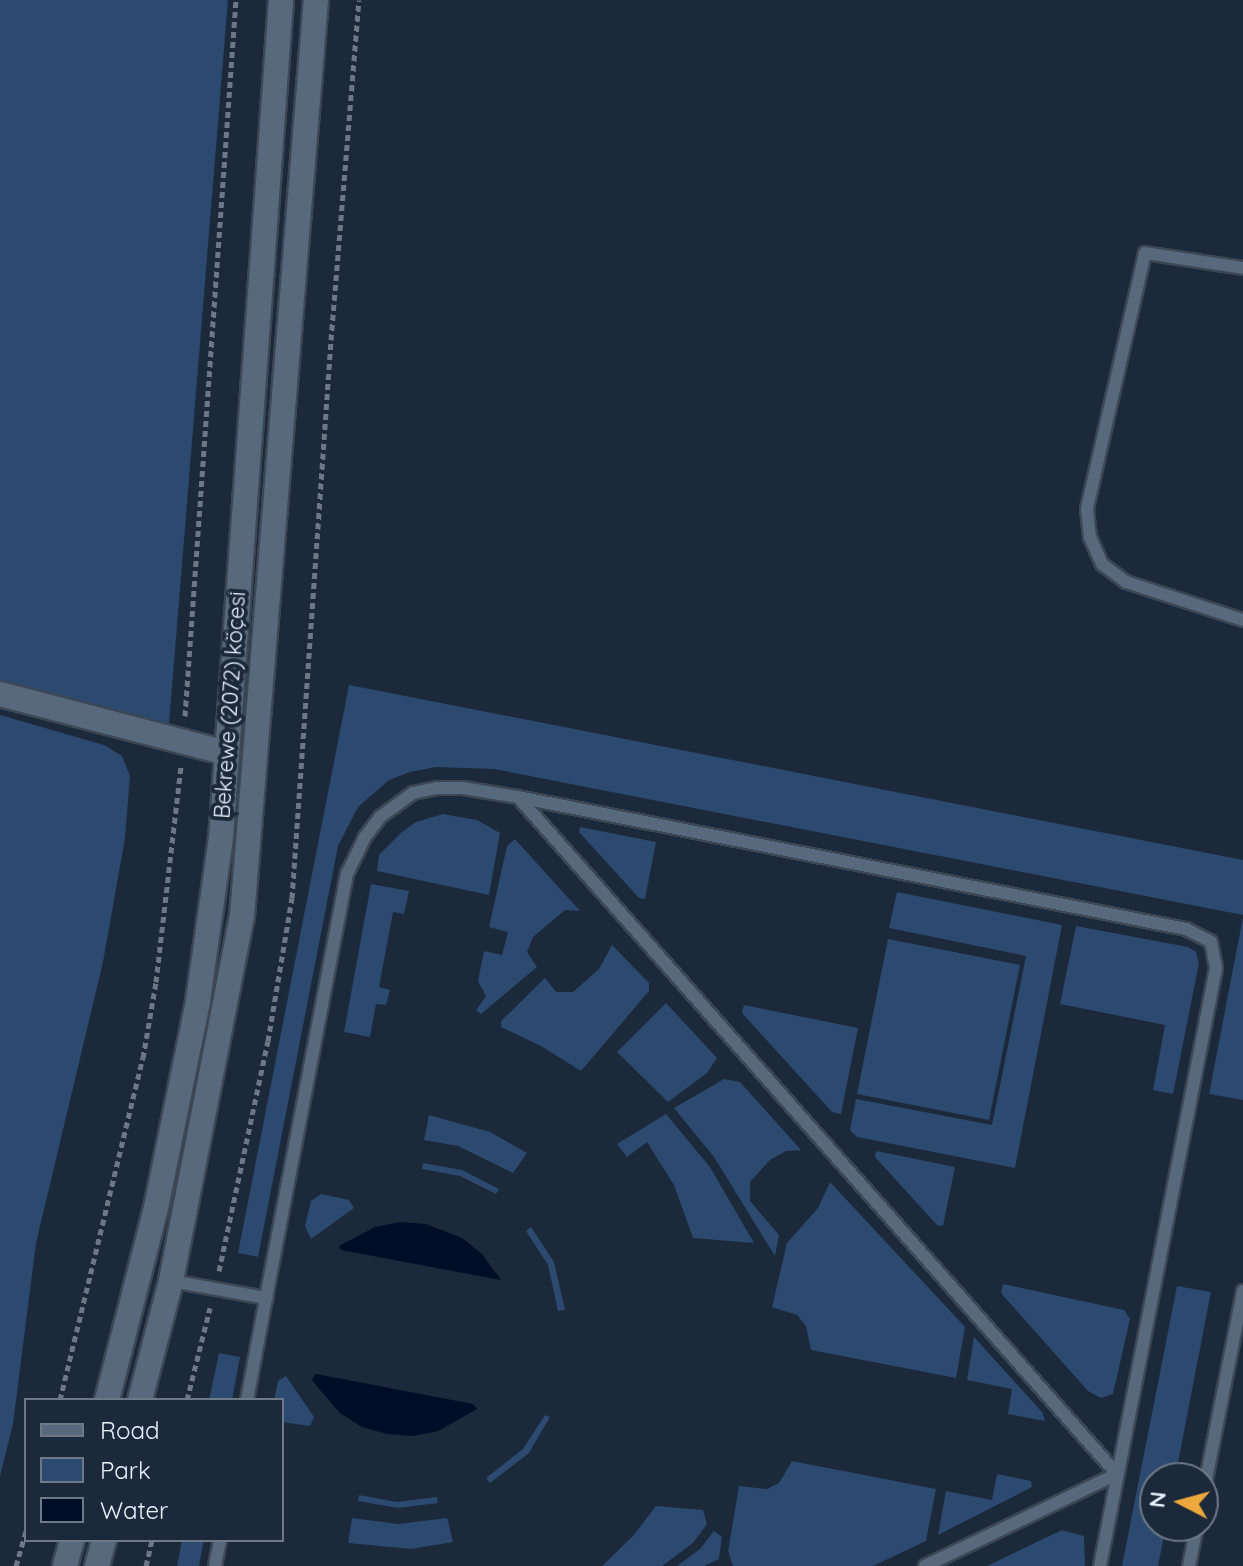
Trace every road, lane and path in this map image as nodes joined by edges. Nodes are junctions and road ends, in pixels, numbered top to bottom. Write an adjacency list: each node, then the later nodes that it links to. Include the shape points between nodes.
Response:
1 (236, 0): 8 (path)
2 (281, 0): 9 (main road, Bekrewe (2072) köçesi)
3 (316, 0): 11 (main road, Bekrewe (2072) köçesi, via 242,917)
4 (359, 0): 12 (path, via 292,898 268,1041)
5 (1243, 268): 6 (lane, via 1145,253 1087,509 1090,537 1102,564 1126,582)
6 (1243, 620)
7 (0, 694): 8 (main road)
8 (184, 743): 9 (main road); 15 (path, via 143,1058)
9 (226, 753): 16 (main road, Bekrewe (2072) köçesi, via 221,838 198,1001 156,1208)
10 (518, 797): 14 (lane, via 463,788 413,793 396,803 365,837 347,874); 21 (lane); 21 (lane, via 1186,929 1211,942 1216,968)
11 (171, 1281): 12 (lane); 17 (main road, Bekrewe (2072) köçesi)
12 (215, 1289): 14 (lane); 18 (path)
13 (1243, 1291): 20 (lane)
14 (266, 1298): 19 (lane)
15 (60, 1398)
16 (108, 1398)
17 (141, 1398)
18 (188, 1398)
19 (247, 1398)
20 (1209, 1462)
21 (1117, 1474): 33 (lane); 34 (lane)
22 (24, 1537): 28 (path)
23 (71, 1542): 29 (main road)
24 (103, 1542): 30 (main road)
25 (152, 1542): 31 (path)
26 (220, 1542): 32 (lane)
27 (1194, 1542): 35 (lane)
28 (16, 1566)
29 (65, 1566)
30 (97, 1566)
31 (146, 1566)
32 (215, 1566)
33 (925, 1566)
34 (1100, 1566)
35 (1189, 1566)

